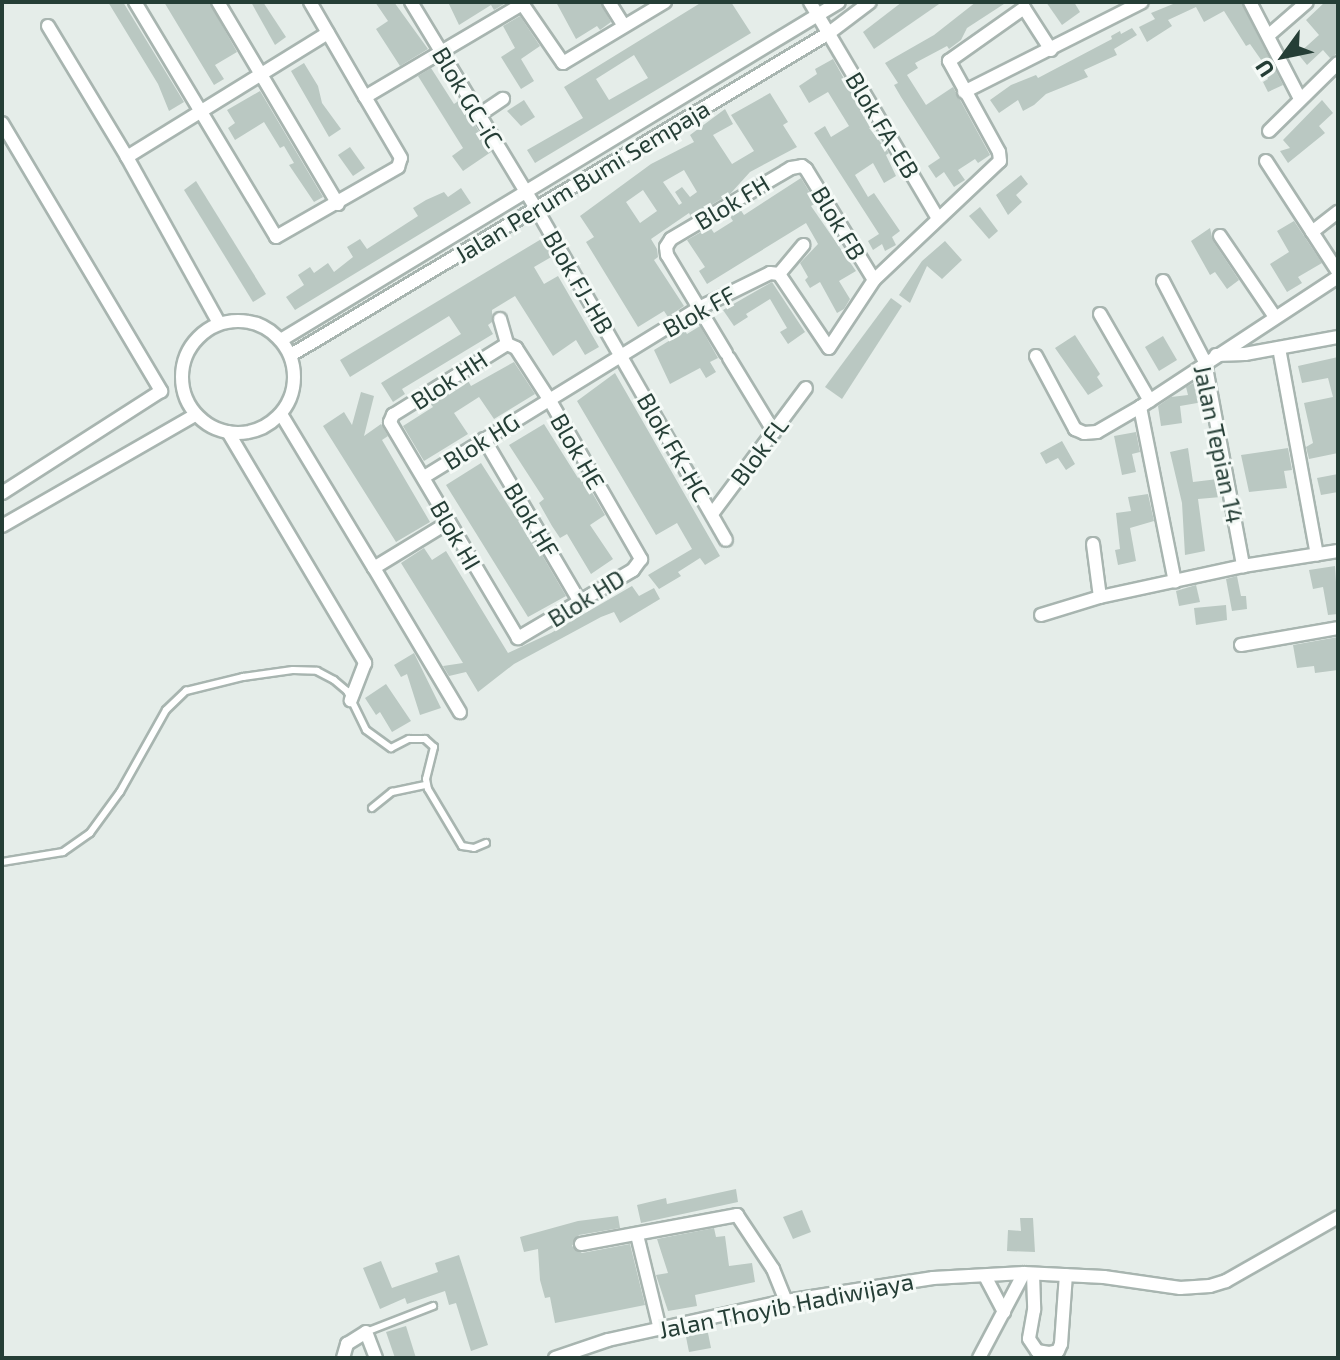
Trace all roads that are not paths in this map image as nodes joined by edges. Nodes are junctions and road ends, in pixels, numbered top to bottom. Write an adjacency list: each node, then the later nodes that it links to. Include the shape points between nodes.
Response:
1 (135, 2): 29 (street)
2 (218, 2): 24 (street)
3 (310, 2): 18 (street)
4 (411, 2): 22 (street, Blok GC-iC)
5 (609, 2): 17 (street)
6 (665, 2): 17 (street)
7 (810, 2): 15 (street, Blok FA-EB)
8 (839, 2): 15 (street, Jalan Perum Bumi Sempaja)
9 (870, 2): 19 (street, Jalan Perum Bumi Sempaja)
10 (1142, 2): 14 (street)
11 (1250, 2): 20 (street)
12 (1307, 2): 20 (street)
13 (522, 3): 17 (street, via 563,63); 22 (street)
14 (1127, 6): 21 (street)
15 (819, 17): 19 (street, Blok FA-EB); 36 (street, Jalan Perum Bumi Sempaja)
16 (48, 26): 33 (street)
17 (624, 26)
18 (328, 33): 24 (street); 26 (street)
19 (829, 33): 38 (street, Jalan Perum Bumi Sempaja); 40 (street, Blok FA-EB)
20 (1269, 35): 28 (street)
21 (1051, 50): 25 (street); 25 (street, via 1024,8 949,61)
22 (442, 52): 26 (street); 30 (street, Blok GC-iC)
23 (1338, 63): 28 (street)
24 (263, 76): 29 (street); 37 (street)
25 (964, 92): 40 (street, via 1000,161)
26 (365, 97): 37 (street, via 401,162)
27 (503, 99): 30 (street)
28 (1300, 99): 32 (street)
29 (201, 112): 33 (street); 37 (street, via 276,237)
30 (479, 115): 36 (street, Blok GC-iC)
31 (2, 123): 71 (street, via 161,391)
32 (1269, 131)
33 (127, 157): 52 (street)
34 (1266, 161): 41 (street)
35 (803, 167): 46 (street, Blok FB); 48 (street, Blok FH, via 791,168 671,239 666,247)
36 (525, 193): 38 (street, Blok GC-iC); 54 (street, Jalan Perum Bumi Sempaja)
37 (338, 204)
38 (537, 210): 57 (street, Jalan Perum Bumi Sempaja); 58 (street, Blok FJ-HB)
39 (1338, 212): 41 (street)
40 (937, 217): 46 (street)
41 (1312, 232): 45 (street)
42 (1220, 236): 50 (street)
43 (803, 245): 44 (street)
44 (779, 274): 46 (street, via 829,348); 48 (street, Blok FF, via 770,273)
45 (1338, 274): 50 (street)
46 (874, 280)
47 (1163, 281): 60 (street, Jalan Tepian 14)
48 (699, 308): 58 (street, Blok FF); 68 (street)
49 (1100, 314): 63 (street)
50 (1275, 317): 60 (street)
51 (500, 319): 55 (street, Blok HE)
52 (219, 323): 54 (street, via 248,321); 65 (street, via 195,340 185,357 185,396)
53 (1338, 337): 56 (street)
54 (281, 340): 57 (street)
55 (512, 346): 62 (street, Blok HE); 66 (street, Blok HH, via 393,415)
56 (1279, 348): 60 (street); 79 (street)
57 (291, 355): 64 (street, via 294,386)
58 (622, 355): 62 (street, Blok HG); 72 (street, Blok FK-HC)
59 (1036, 356): 63 (street, via 1075,429 1084,433 1111,426)
60 (1210, 358): 63 (street); 80 (street, Jalan Tepian 14)
61 (806, 388): 68 (street, Blok FL)
62 (549, 399): 69 (street, Blok HG); 78 (street, Blok HE)
63 (1145, 404): 82 (street)
64 (281, 414): 67 (street, via 266,427); 81 (street)
65 (195, 415): 67 (street); 74 (street)
66 (391, 426): 70 (street, Blok HI)
67 (228, 432): 89 (street, via 365,663)
68 (774, 432): 72 (street, Blok FL)
69 (484, 439): 70 (street, Blok HG); 84 (street, Blok HF)
70 (424, 477): 73 (street, Blok HI)
71 (2, 493)
72 (712, 514): 75 (street, Blok FK-HC)
73 (449, 522): 81 (street); 87 (street, Blok HI, via 509,628)
74 (2, 526)
75 (726, 540)
76 (1093, 544): 83 (street)
77 (1338, 551): 79 (street)
78 (639, 554): 84 (street, Blok HD, via 639,564)
79 (1317, 555): 80 (street)
80 (1243, 566): 82 (street)
81 (374, 568): 90 (street)
82 (1175, 582): 83 (street)
83 (1100, 597): 85 (street)
84 (580, 602): 87 (street, Blok HD)
85 (1041, 615)
86 (1338, 628): 88 (street)
87 (523, 637)
88 (1241, 645)
89 (351, 700): 91 (lane, via 366,730 391,748 409,739 425,739 434,747); 94 (lane, via 334,680 317,671 243,677 186,691 166,710 90,833 63,852)
90 (460, 712)
91 (426, 785): 92 (lane, via 392,792); 93 (lane, via 462,846)
92 (372, 808)
93 (486, 843)
94 (2, 862)
95 (1338, 1217): 99 (street, Jalan Thoyib Hadiwijaya, via 1210,1286 1180,1288)
96 (637, 1235): 97 (street); 101 (street, via 737,1215 773,1269); 104 (street)
97 (581, 1244)
98 (1028, 1274): 99 (street, Jalan Thoyib Hadiwijaya); 99 (street, via 1034,1310 1029,1339 1037,1351 1049,1353 1061,1344); 100 (street, Jalan Thoyib Hadiwijaya); 103 (street)
99 (1066, 1275)
100 (985, 1276): 101 (street, Jalan Thoyib Hadiwijaya, via 933,1278); 103 (street)
101 (786, 1301): 104 (street, Jalan Thoyib Hadiwijaya)
102 (433, 1306): 105 (lane)
103 (1004, 1312): 109 (street)
104 (660, 1329): 108 (street, Jalan Thoyib Hadiwijaya)
105 (366, 1332): 106 (street, via 347,1344); 107 (street)
106 (343, 1358)
107 (376, 1358)
108 (555, 1358)
109 (979, 1358)

